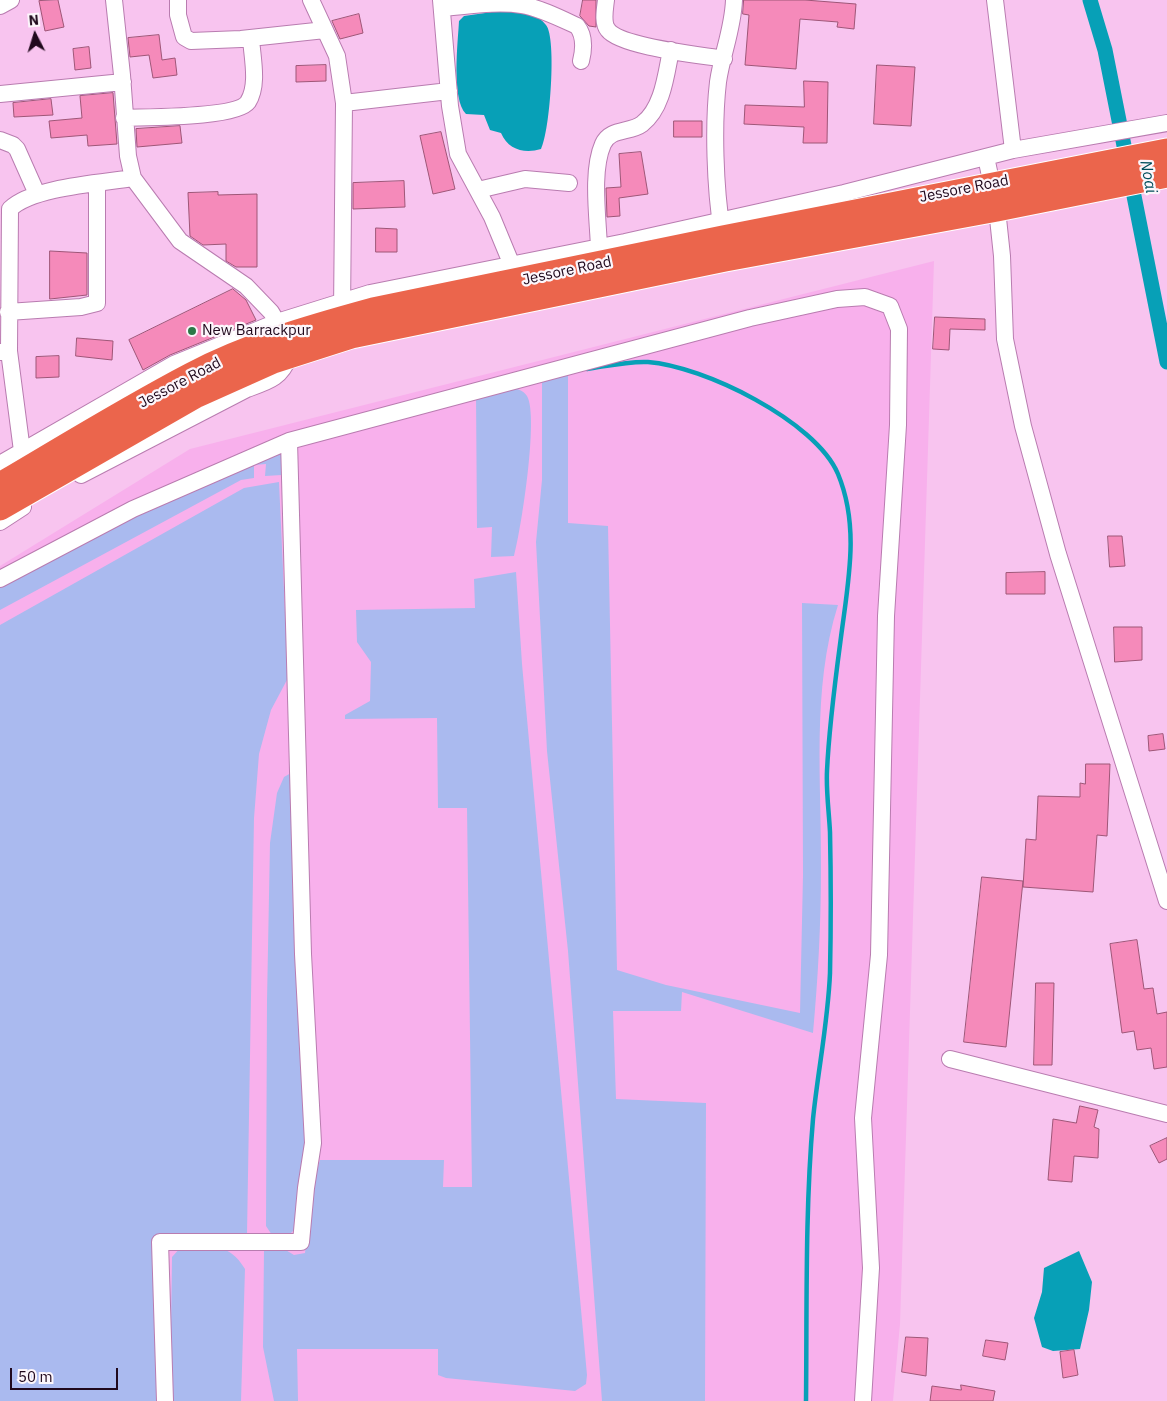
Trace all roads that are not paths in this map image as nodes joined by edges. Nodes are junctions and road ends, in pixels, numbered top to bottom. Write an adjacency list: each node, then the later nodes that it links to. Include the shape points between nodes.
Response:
1 (11, 0): 9 (street)
2 (114, 0): 16 (street)
3 (178, 0): 12 (street, via 184,37 192,41)
4 (311, 0): 11 (street)
5 (606, 0): 13 (street, via 604,24 613,34 639,44)
6 (734, 0): 14 (street)
7 (995, 0): 23 (street)
8 (442, 4): 10 (street); 17 (street)
9 (0, 6)
10 (542, 6): 15 (street, via 582,32)
11 (325, 30): 12 (street); 19 (street, via 337,56)
12 (251, 38): 20 (street, via 254,78 246,104 236,110 213,114)
13 (671, 50): 14 (street); 35 (street, via 662,91 648,118 640,125 615,132 603,144 597,176)
14 (724, 59): 34 (street, via 718,82 716,147)
15 (581, 61)
16 (123, 82): 18 (street); 20 (street)
17 (449, 91): 19 (street); 31 (street, via 458,154)
18 (0, 94)
19 (344, 103): 37 (street)
20 (124, 118): 27 (street)
21 (1167, 123): 23 (street)
22 (0, 140): 32 (street, via 17,149)
23 (1013, 150): 25 (street)
24 (1167, 151): 30 (highway, Jessore Road)
25 (986, 157): 30 (street); 34 (street, via 844,193)
26 (1167, 175): 33 (highway)
27 (133, 178): 29 (street); 39 (street, via 180,242 246,286)
28 (569, 183): 31 (street, via 525,179)
29 (97, 184): 32 (street); 38 (street, via 97,303)
30 (990, 184): 33 (street); 34 (highway, Jessore Road)
31 (478, 190): 36 (street)
32 (37, 194): 38 (street, via 10,209)
33 (997, 209): 34 (highway); 49 (street, via 1005,339 1023,426 1058,554)
34 (722, 239): 35 (street); 36 (highway, Jessore Road); 41 (highway, via 351,336)
35 (599, 248): 36 (street)
36 (515, 273): 37 (highway, Jessore Road)
37 (342, 310): 39 (street); 45 (highway, Jessore Road, via 192,375)
38 (8, 312): 40 (street)
39 (277, 322): 43 (street, via 174,364)
40 (5, 351): 43 (street)
41 (290, 355): 46 (highway, via 198,395); 47 (street, via 284,370 272,380 247,389 53,489)
42 (289, 441): 48 (street, via 133,509); 52 (street, via 303,954 313,1143 301,1242 160,1242); 53 (street, via 837,298 865,296 890,306 899,329 898,425 886,616 879,955 863,1118 872,1268)
43 (22, 451): 44 (street)
44 (0, 464)
45 (0, 485)
46 (0, 508)
47 (0, 522)
48 (0, 578)
49 (1167, 901)
50 (950, 1059): 51 (street)
51 (1167, 1114)
52 (165, 1401)
53 (863, 1401)

